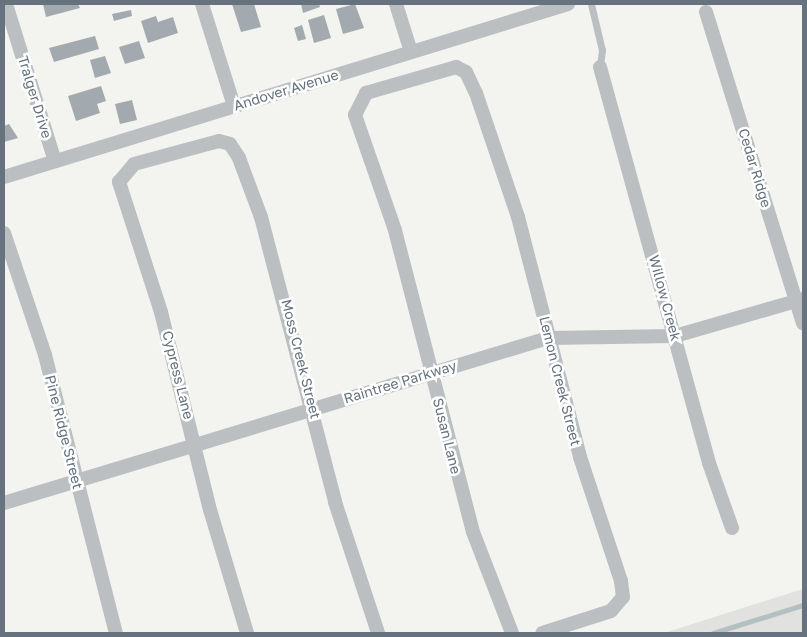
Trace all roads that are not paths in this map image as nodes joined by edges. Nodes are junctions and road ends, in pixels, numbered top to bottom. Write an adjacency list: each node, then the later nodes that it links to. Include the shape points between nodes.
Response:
1 (6, 4): 12 (street, Tralger Drive)
2 (202, 4): 9 (street)
3 (396, 4): 7 (street)
4 (568, 4): 7 (street, Andover Avenue)
5 (591, 4): 8 (lane, via 602,50)
6 (706, 12): 15 (street, Cedar Ridge)
7 (411, 52): 9 (street, Andover Avenue)
8 (600, 67): 17 (street, Willow Creek)
9 (234, 106): 12 (street, Andover Avenue)
10 (367, 148): 18 (street, Lemon Creek Street, via 355,115 366,93 456,66 466,72 518,217); 19 (street, Susan Lane, via 395,230)
11 (174, 153): 20 (street, Moss Creek Street, via 219,141 230,144 239,158 279,273); 21 (street, Cypress Lane, via 134,164 123,172 119,182 161,312)
12 (55, 161): 13 (street, Andover Avenue)
13 (4, 177)
14 (4, 233): 22 (street, Pine Ridge Street, via 45,355)
15 (800, 300): 16 (street, Cedar Ridge); 17 (street, Raintree Parkway)
16 (803, 323)
17 (676, 336): 18 (street, Raintree Parkway); 24 (street, Willow Creek, via 709,463)
18 (548, 338): 19 (street, Raintree Parkway); 29 (street, Lemon Creek Street, via 623,597 611,611)
19 (432, 373): 20 (street, Raintree Parkway); 28 (street, Susan Lane, via 473,532)
20 (313, 408): 21 (street, Raintree Parkway); 27 (street, Moss Creek Street, via 349,552)
21 (195, 445): 22 (street, Raintree Parkway); 26 (street, Cypress Lane)
22 (77, 482): 23 (street, Raintree Parkway); 25 (street, Pine Ridge Street)
23 (4, 504)
24 (732, 528)
25 (116, 633)
26 (246, 633)
27 (378, 633)
28 (512, 633)
29 (542, 633)

